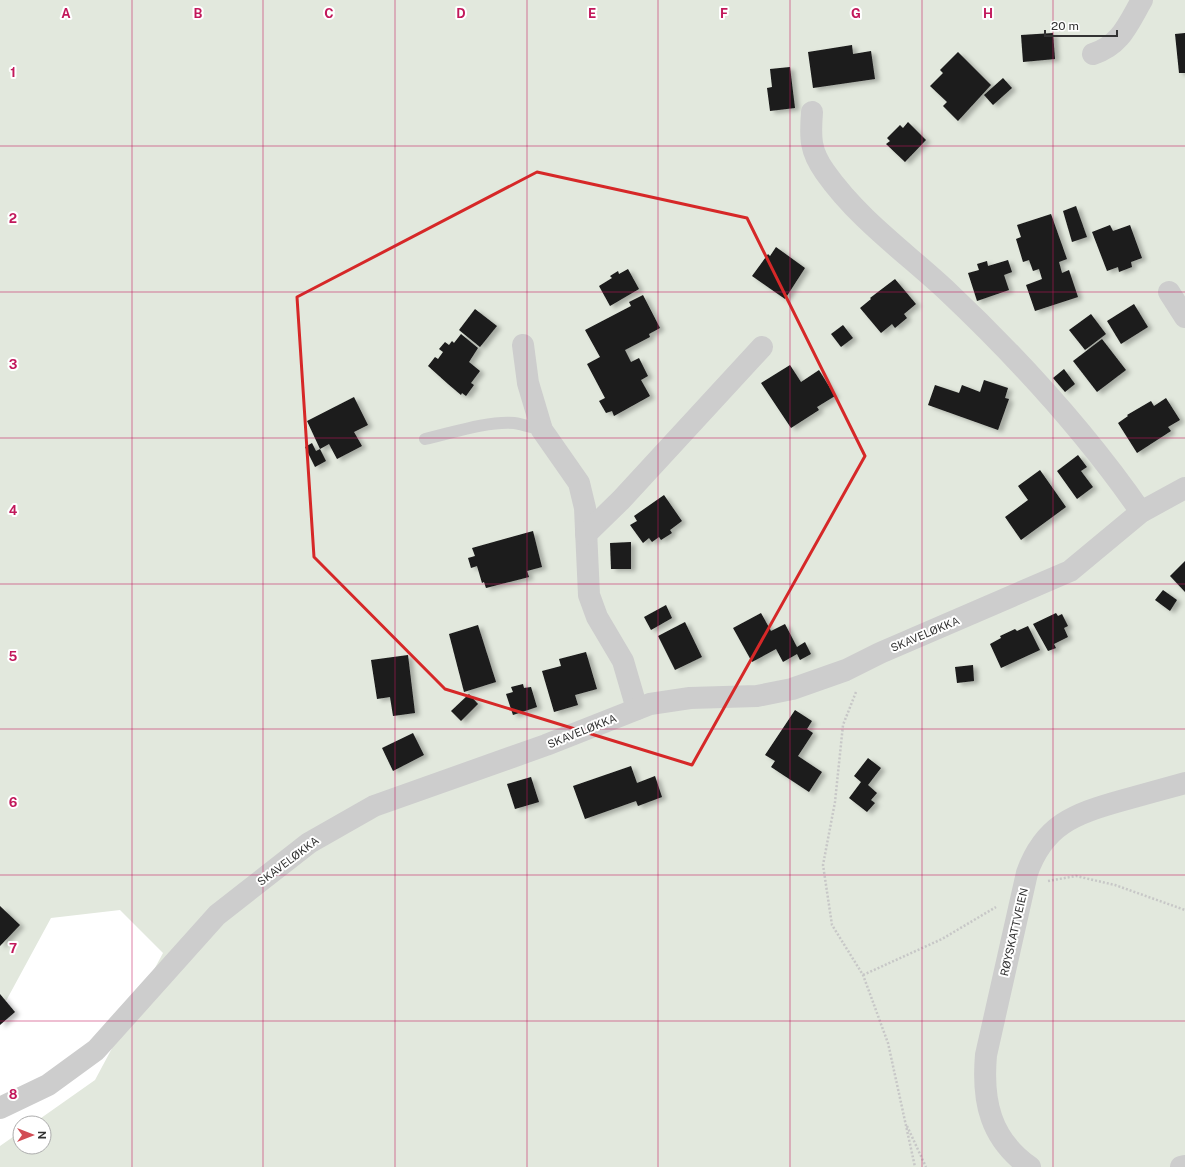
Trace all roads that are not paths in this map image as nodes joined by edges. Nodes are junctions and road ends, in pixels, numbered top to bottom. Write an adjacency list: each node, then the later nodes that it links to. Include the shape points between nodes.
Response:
1 (1142, 0): 2 (street, via 1119,40 1106,50)
2 (1094, 54)
3 (812, 112): 11 (street, via 810,137 824,172 873,227 946,290 1049,396)
4 (1169, 292): 5 (street)
5 (1185, 317)
6 (523, 345): 8 (street, via 528,383)
7 (762, 347): 12 (street, via 621,500)
8 (542, 430): 9 (lane, via 516,423 505,423); 12 (street, via 579,483 585,508)
9 (425, 440)
10 (1185, 488): 11 (street, SKAVELØKKA)
11 (1141, 512): 13 (street, SKAVELØKKA, via 1070,571 846,670 792,689 757,696 690,698 650,704)
12 (586, 534): 13 (street, via 589,595 597,617 623,661)
13 (637, 709): 15 (street, SKAVELØKKA, via 546,746 374,806 309,843 217,915 96,1050 48,1085)
14 (1185, 783): 17 (street, RØYSKATTVEIEN, via 1090,809 1070,818 1053,830 1032,860 988,1048 984,1080 989,1111 998,1133 1013,1152)
15 (0, 1108)
16 (1185, 1166): 18 (street)
17 (1030, 1167)
18 (1181, 1167)

